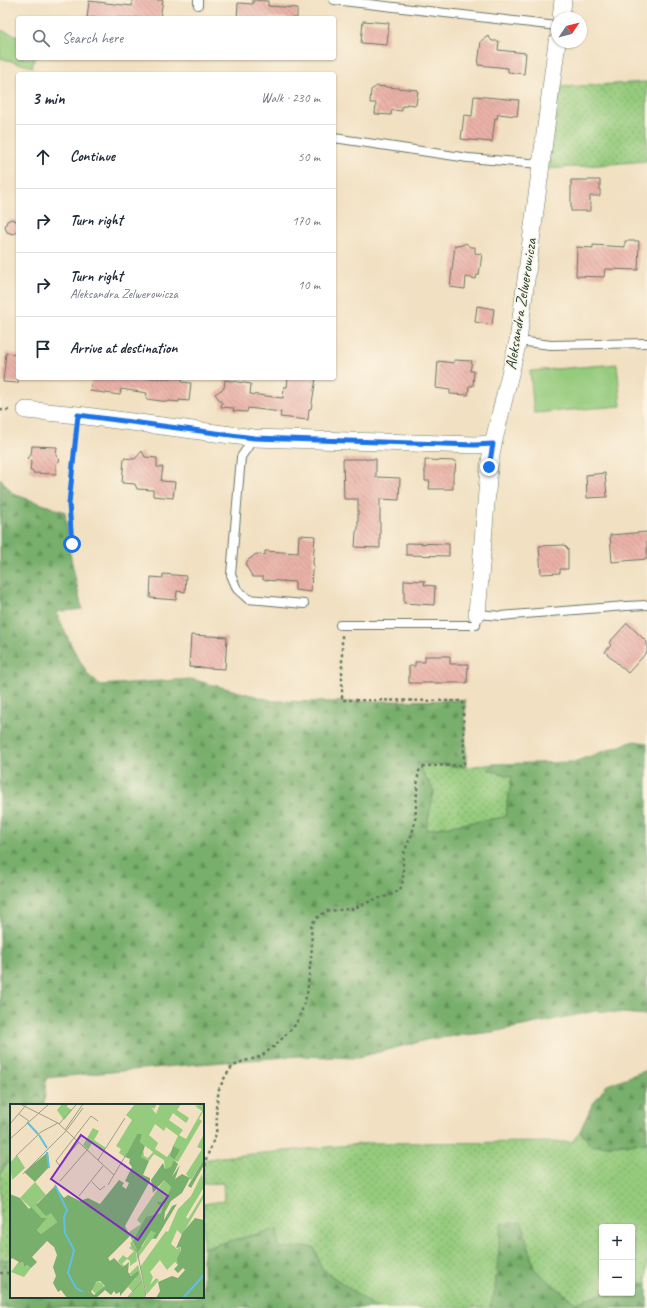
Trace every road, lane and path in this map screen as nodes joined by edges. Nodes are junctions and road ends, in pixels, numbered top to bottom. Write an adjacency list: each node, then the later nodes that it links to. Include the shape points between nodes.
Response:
1 (334, 0): 4 (lane)
2 (563, 0): 3 (street)
3 (562, 12)
4 (551, 25)
5 (556, 48): 7 (street, Aleksandra Zelwerowicza)
6 (336, 138): 7 (lane, via 468,158)
7 (541, 164): 8 (street, Aleksandra Zelwerowicza)
8 (518, 341): 9 (lane, via 551,345); 13 (street, Aleksandra Zelwerowicza)
9 (647, 343)
10 (26, 410): 11 (street)
11 (78, 415): 12 (street); 14 (path, via 69,504)
12 (254, 438): 13 (street); 15 (lane, via 241,457 231,575 236,589 248,599)
13 (493, 444): 17 (street, Aleksandra Zelwerowicza)
14 (72, 544)
15 (304, 604)
16 (647, 605): 17 (lane, via 500,616)
17 (477, 614): 18 (lane, via 476,625)
18 (340, 625): 19 (path, via 343,639 342,700 463,701 464,764 425,766 419,771 415,822 403,855 403,880 400,890 352,909 327,910 314,921 311,927 312,948 307,994 296,1024 260,1057 232,1067 225,1077 219,1089 216,1134 206,1159)
19 (204, 1176)

